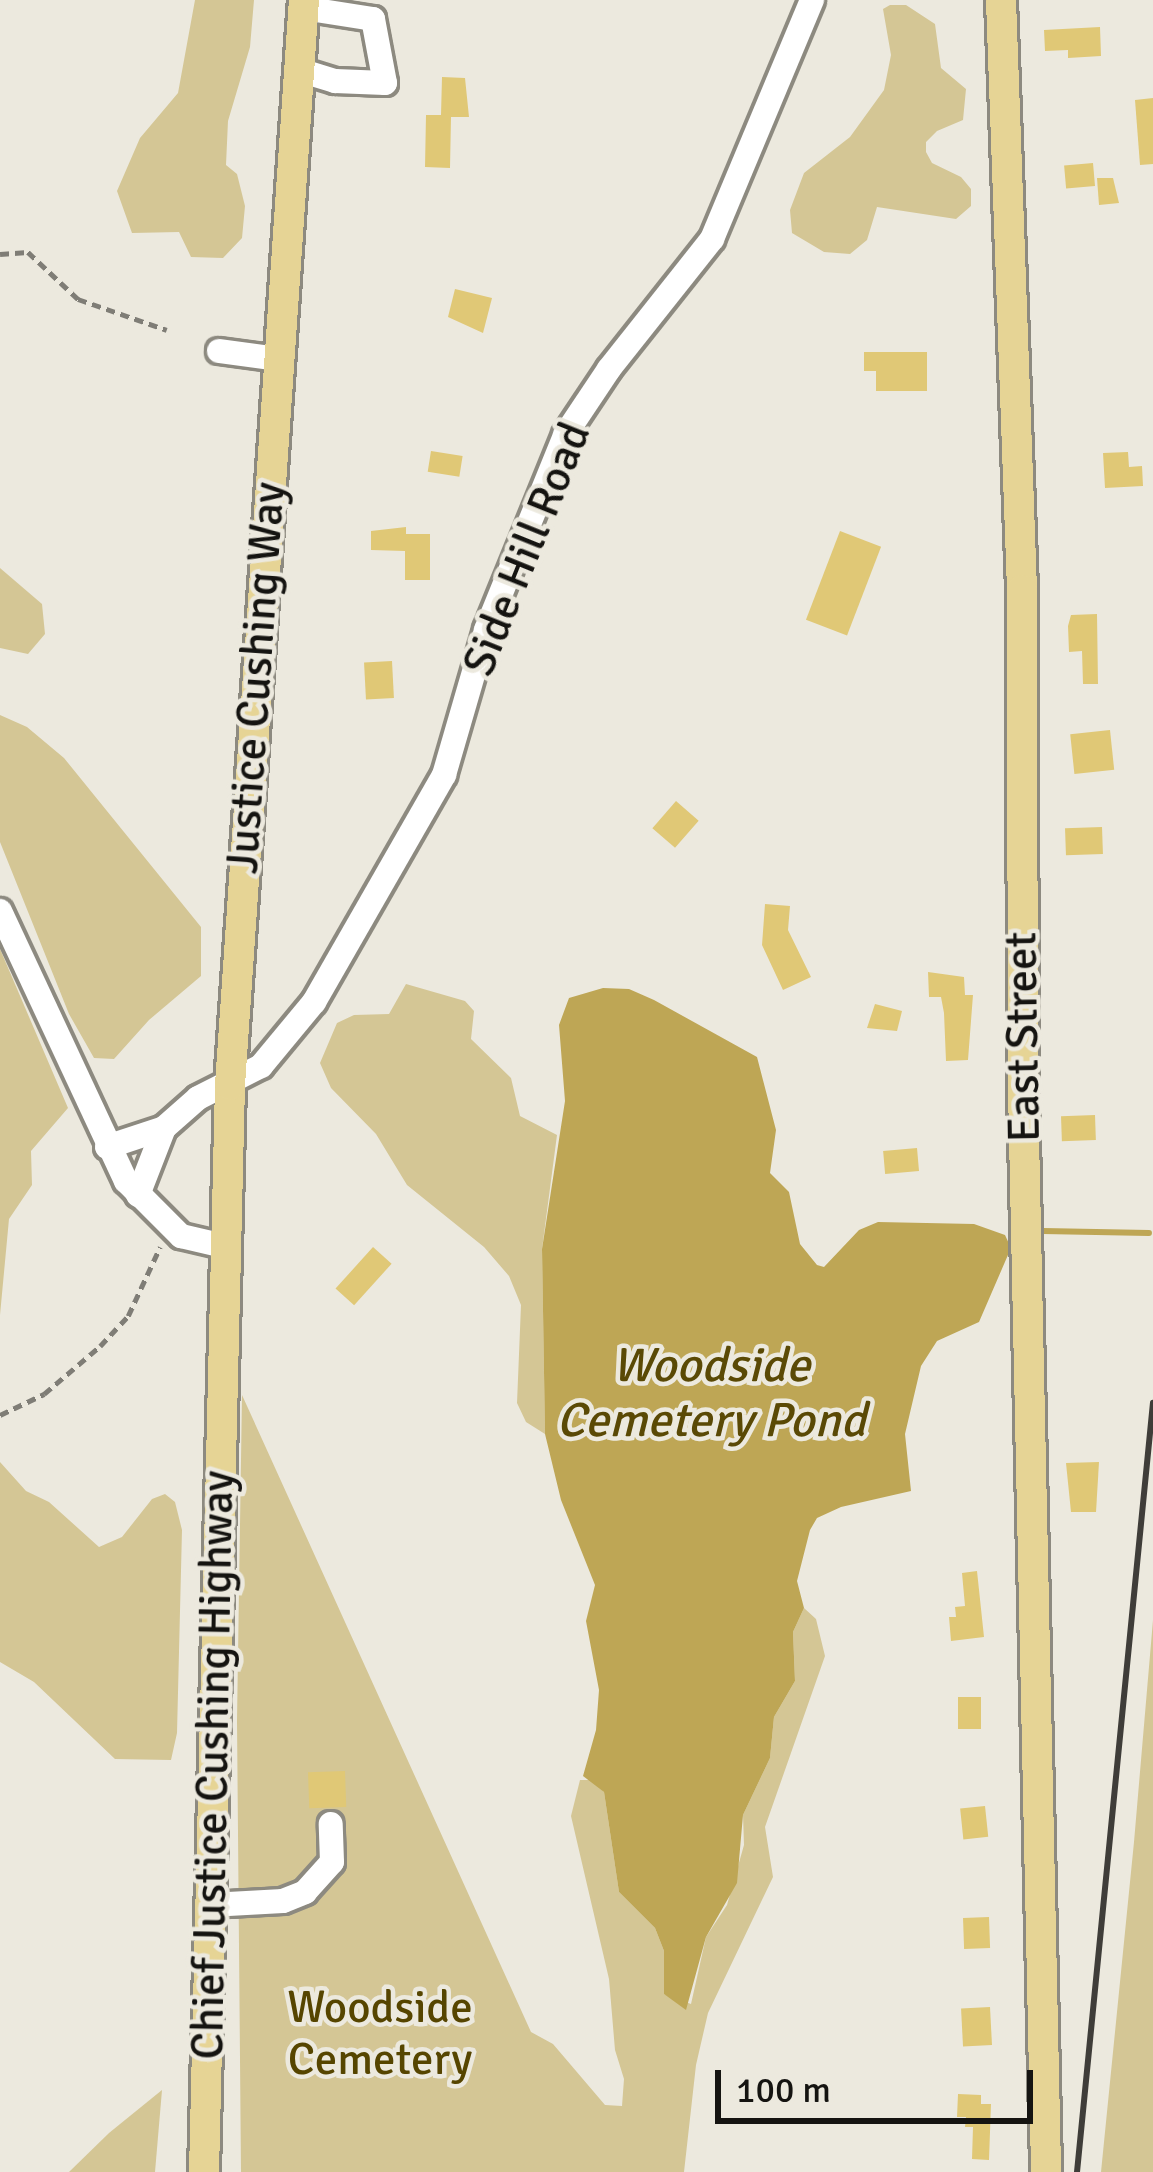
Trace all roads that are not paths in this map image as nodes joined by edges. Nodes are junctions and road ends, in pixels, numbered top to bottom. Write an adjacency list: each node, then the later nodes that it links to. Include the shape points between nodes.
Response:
1 (812, 0): 8 (street, Side Hill Road, via 712,238 565,435 486,630 455,749 435,792 303,1019 261,1066)
2 (1001, 0): 16 (main road, East Street, via 1022,590)
3 (304, 4): 4 (main road, Justice Cushing Way); 4 (street, via 373,19 385,83)
4 (299, 70): 6 (main road, Justice Cushing Way)
5 (219, 351): 6 (street)
6 (278, 359): 8 (main road, Justice Cushing Way)
7 (0, 911): 10 (street)
8 (230, 1085): 9 (street, Side Hill Road, via 198,1098); 12 (main road, Justice Cushing Way)
9 (164, 1128): 10 (street); 11 (street)
10 (107, 1147): 11 (street)
11 (138, 1195): 12 (street, via 170,1228)
12 (224, 1246): 13 (main road, Justice Cushing Way)
13 (222, 1358): 15 (main road, Chief Justice Cushing Highway)
14 (331, 1824): 15 (street, via 332,1862 305,1892)
15 (210, 1905): 17 (main road, Chief Justice Cushing Highway)
16 (1042, 2074): 18 (main road, East Street); 19 (main road, East Street)
17 (204, 2172)
18 (1034, 2172)
19 (1046, 2172)

